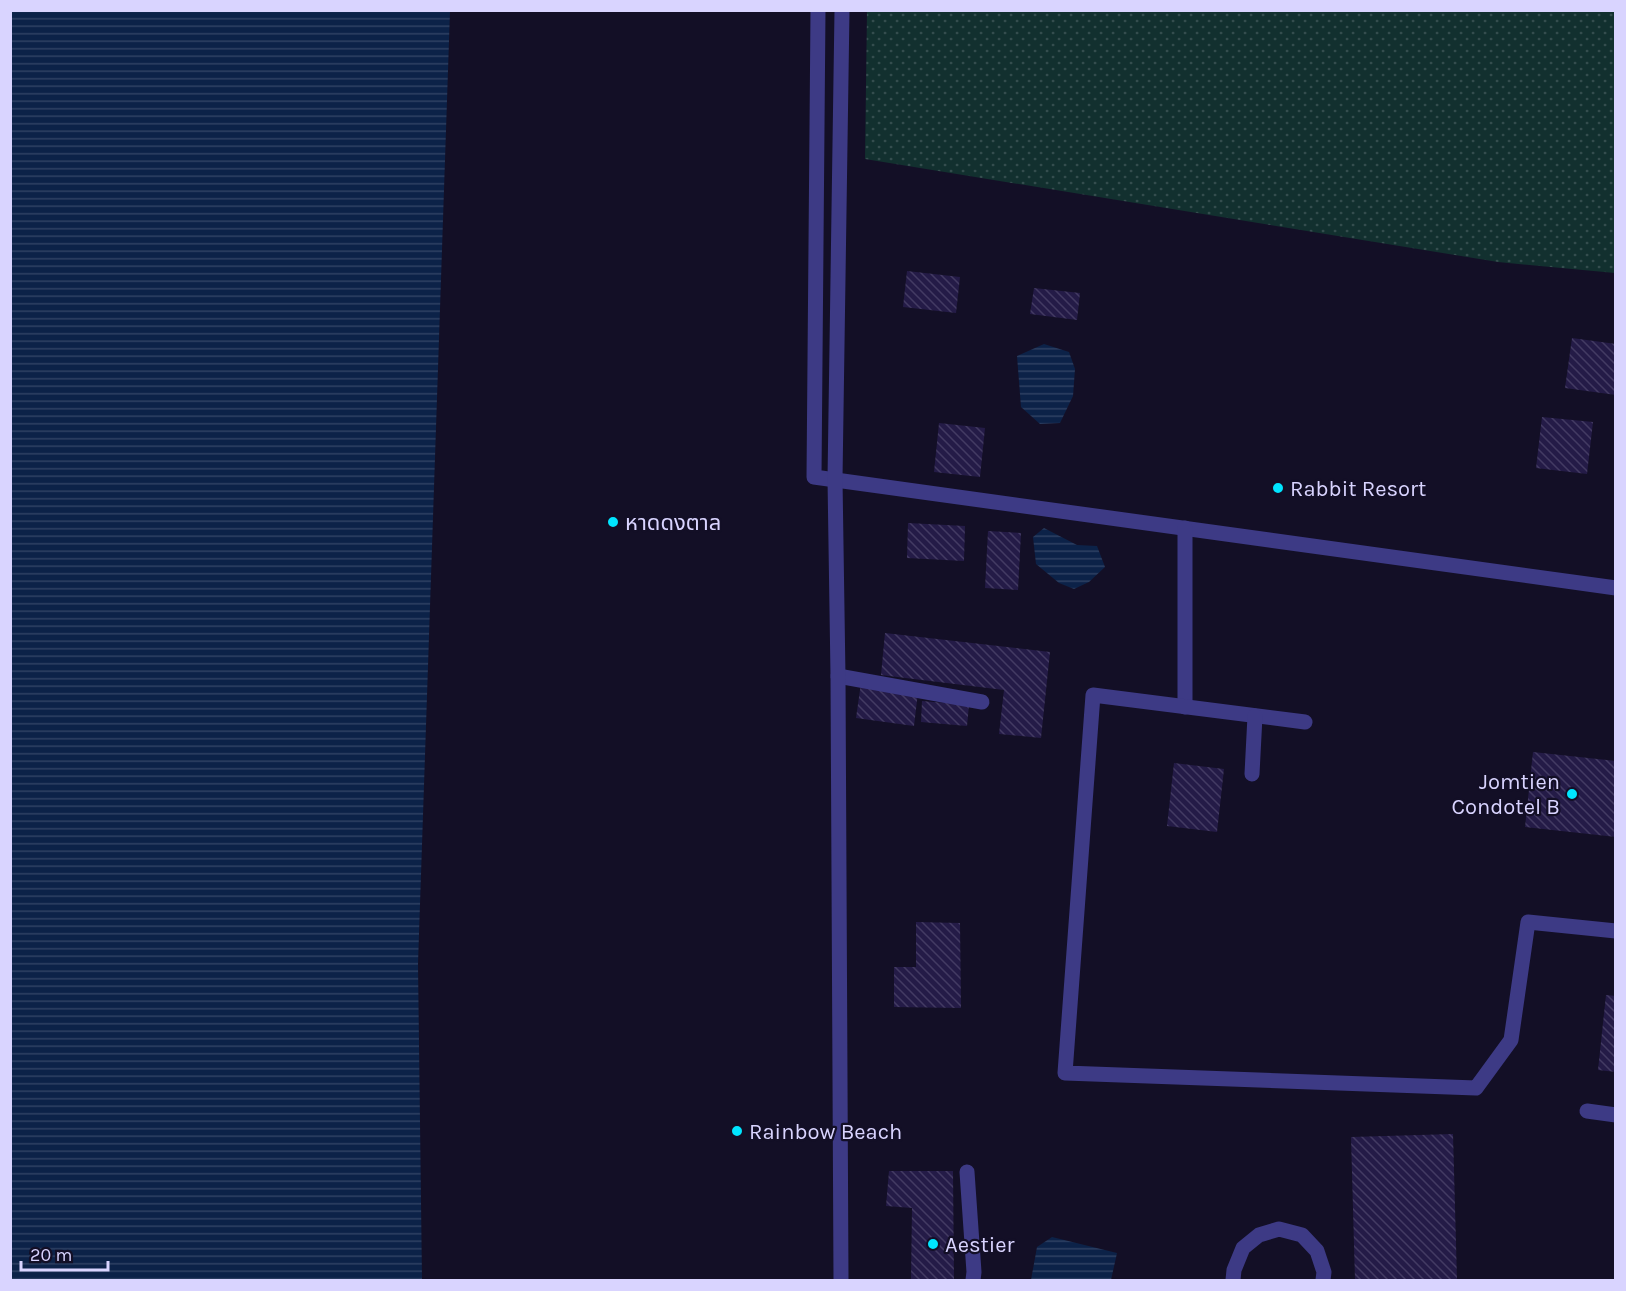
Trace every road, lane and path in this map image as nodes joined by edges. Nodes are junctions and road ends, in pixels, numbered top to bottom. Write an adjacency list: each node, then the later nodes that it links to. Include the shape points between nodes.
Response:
1 (818, 10): 3 (street, via 814,477)
2 (842, 10): 3 (street)
3 (835, 479): 4 (street); 6 (street)
4 (1185, 528): 5 (street); 8 (street)
5 (1616, 588)
6 (838, 676): 7 (street); 16 (street)
7 (982, 702)
8 (1185, 707): 9 (street); 12 (street, via 1093,695 1065,1073 1476,1088 1511,1040 1528,922)
9 (1255, 716): 10 (street); 11 (street)
10 (1305, 722)
11 (1252, 774)
12 (1616, 931)
13 (1587, 1111): 14 (street)
14 (1616, 1114)
15 (967, 1172): 17 (street)
16 (841, 1281)
17 (973, 1281)
18 (1233, 1281): 19 (street, via 1243,1248 1259,1235 1279,1229 1302,1235 1317,1251)
19 (1323, 1281)

